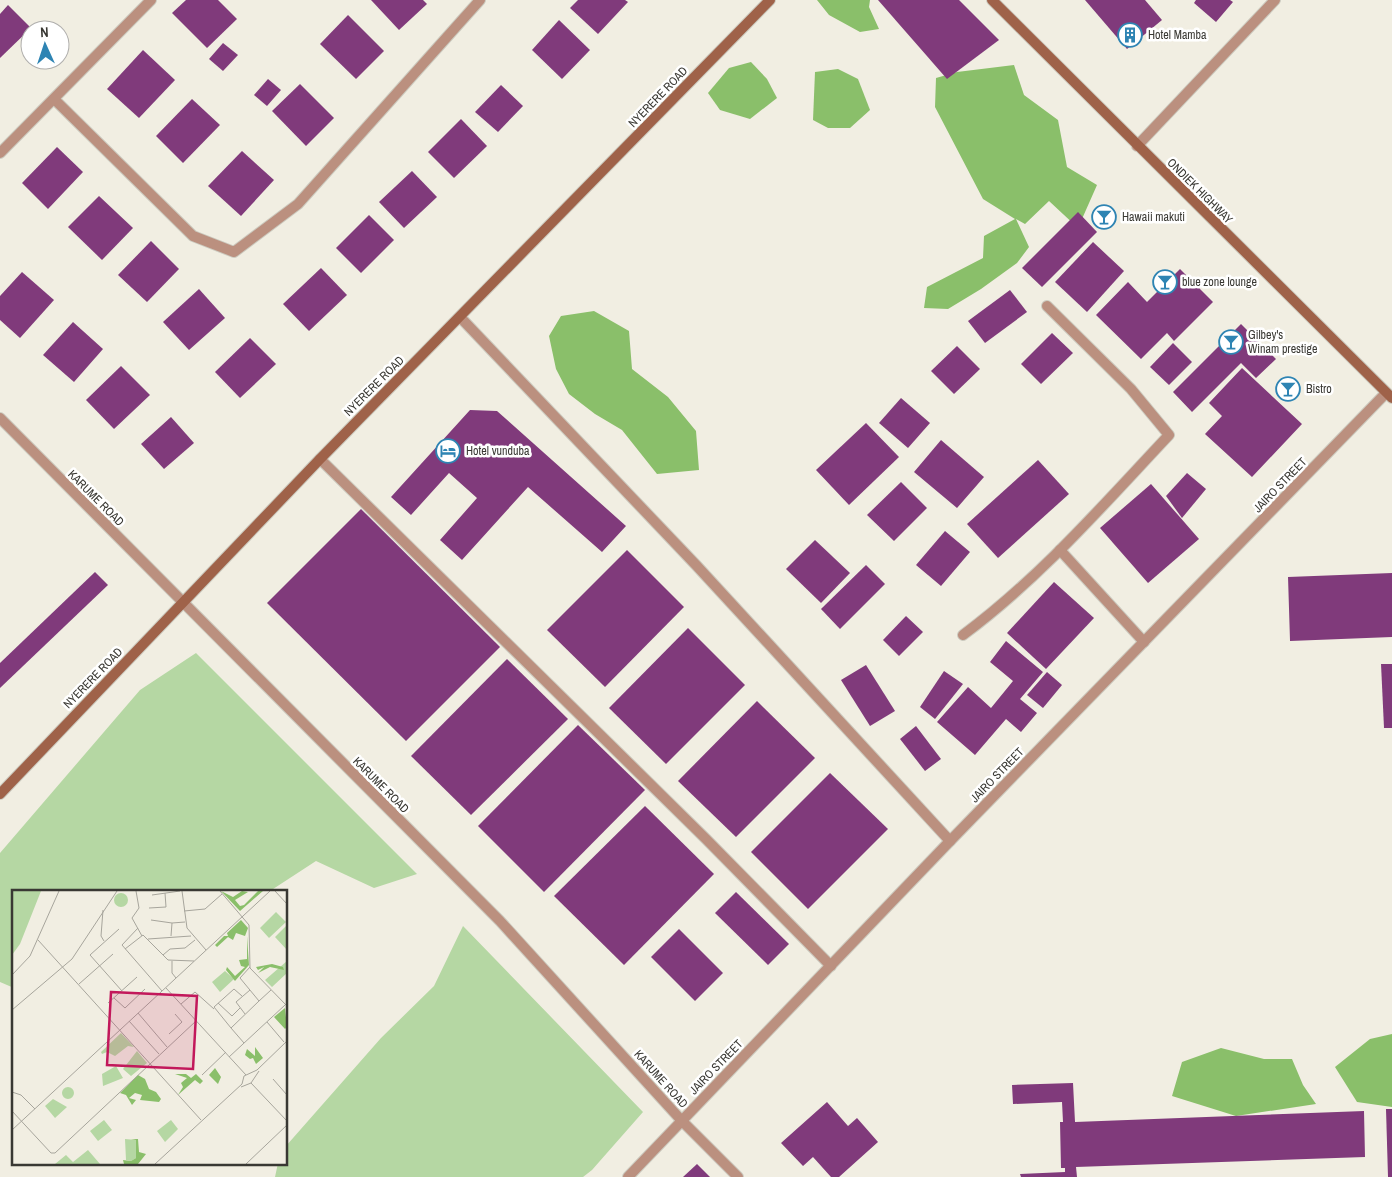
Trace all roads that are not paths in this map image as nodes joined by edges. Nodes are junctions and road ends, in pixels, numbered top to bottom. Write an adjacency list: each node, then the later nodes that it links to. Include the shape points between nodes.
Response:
1 (152, 0): 6 (street)
2 (480, 0): 6 (street, via 298,204 234,252 193,236)
3 (770, 0): 10 (main road, NYERERE ROAD)
4 (992, 0): 7 (main road, ONDIEK HIGHWAY)
5 (1275, 0): 7 (street)
6 (54, 99): 8 (street)
7 (1138, 146): 11 (main road, ONDIEK HIGHWAY)
8 (0, 153)
9 (1047, 306): 14 (street, via 1131,389 1169,435)
10 (460, 318): 13 (main road, NYERERE ROAD); 19 (street, via 696,565)
11 (1389, 395): 17 (street, JAIRO STREET)
12 (0, 418): 15 (street, KARUME ROAD)
13 (320, 459): 15 (main road, NYERERE ROAD); 20 (street)
14 (1060, 550): 16 (street); 17 (street)
15 (182, 603): 18 (main road, NYERERE ROAD); 21 (street, KARUME ROAD, via 500,921)
16 (964, 634)
17 (1144, 642): 19 (street, JAIRO STREET)
18 (0, 794)
19 (950, 841): 20 (street, JAIRO STREET)
20 (831, 966): 21 (street, JAIRO STREET)
21 (682, 1121): 22 (street, JAIRO STREET); 23 (street, KARUME ROAD)
22 (628, 1177)
23 (738, 1177)

